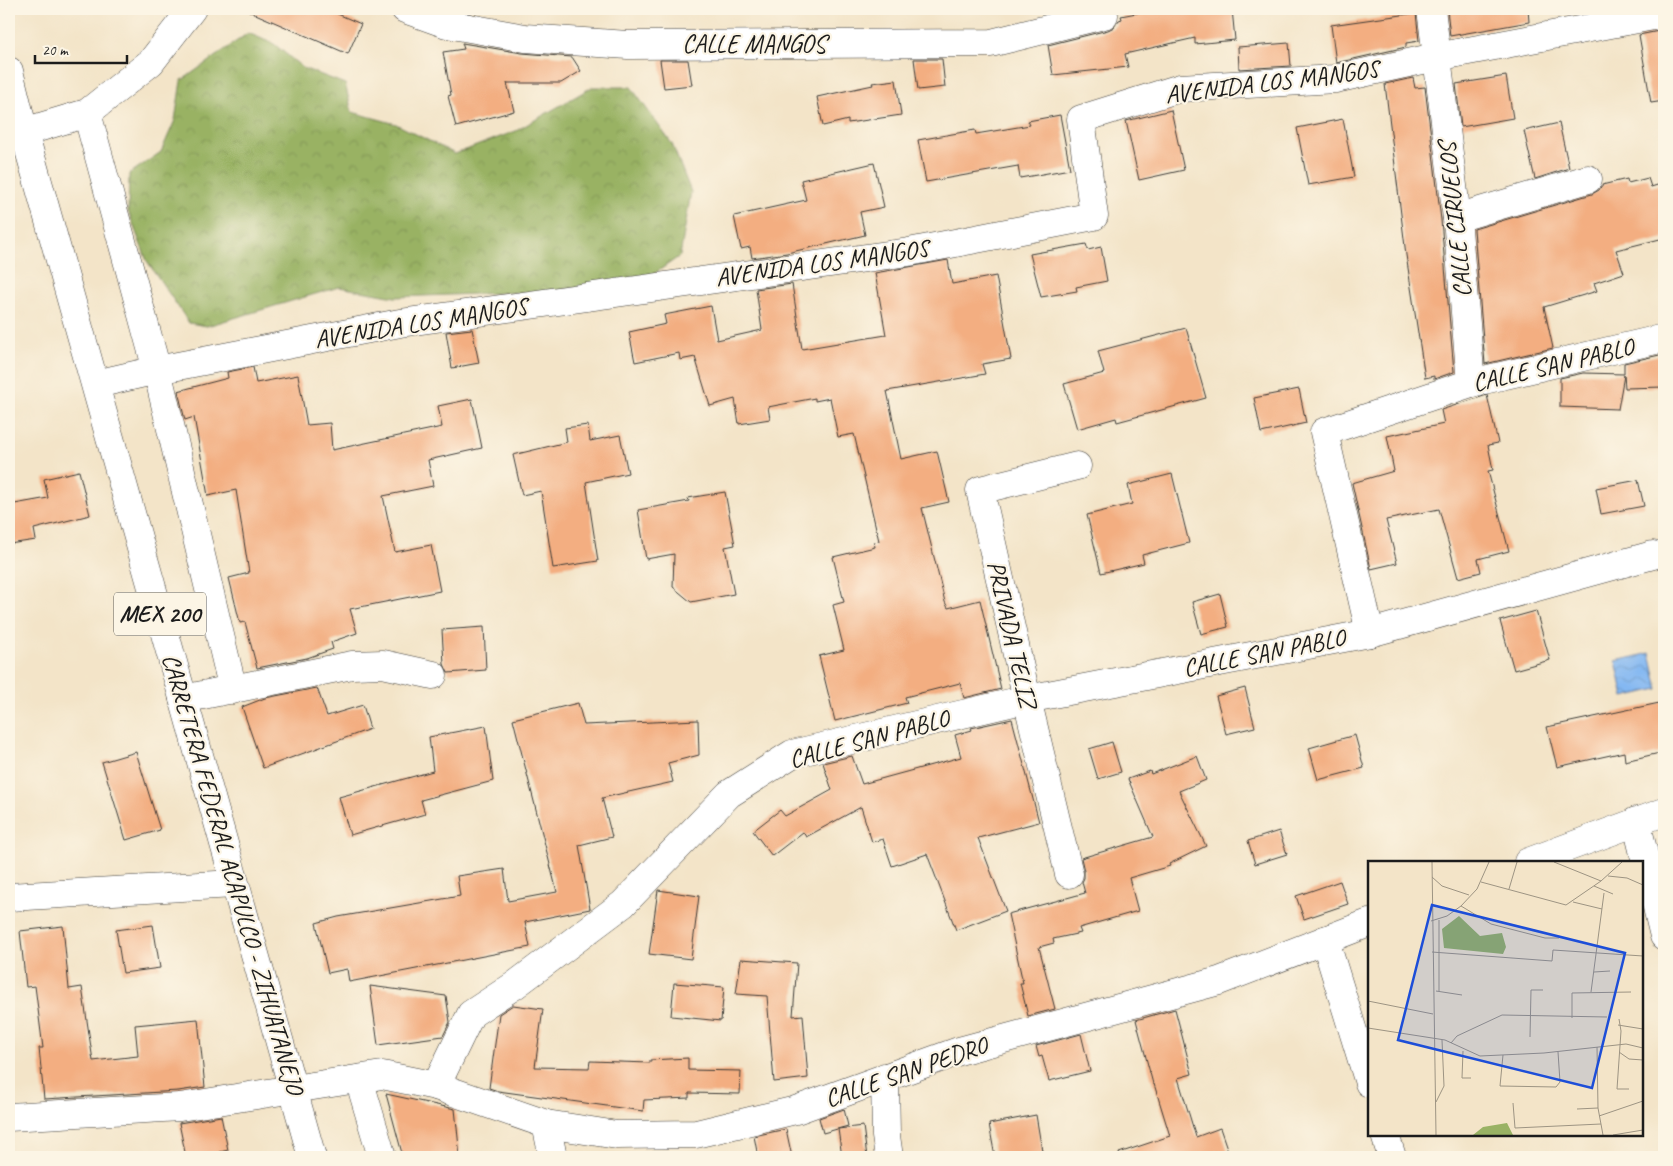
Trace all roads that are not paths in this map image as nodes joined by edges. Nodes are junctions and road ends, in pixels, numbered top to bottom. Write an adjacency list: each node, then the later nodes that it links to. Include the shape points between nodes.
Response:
1 (192, 9): 8 (street, via 151,62)
2 (405, 9): 4 (street, CALLE MANGOS, via 447,24 525,38 628,45 991,43)
3 (1431, 9): 6 (street)
4 (1104, 14)
5 (1664, 14): 6 (street, AVENIDA LOS MANGOS)
6 (1436, 57): 11 (street, CALLE CIRUELOS); 13 (street, AVENIDA LOS MANGOS, via 1335,79 1180,88 1081,119 1094,216 909,252 400,323)
7 (9, 71): 9 (street, CARRETERA FEDERAL ACAPULCO - ZIHUATANEJO / MEX 200)
8 (87, 113): 9 (street); 13 (street)
9 (24, 132): 15 (street, CARRETERA FEDERAL ACAPULCO - ZIHUATANEJO / MEX 200)
10 (1588, 179): 11 (street)
11 (1457, 218): 14 (street, CALLE CIRUELOS)
12 (1664, 338): 14 (street, CALLE SAN PABLO)
13 (157, 370): 15 (street, AVENIDA LOS MANGOS); 20 (street)
14 (1471, 383): 18 (street, CALLE SAN PABLO, via 1324,432)
15 (96, 384): 22 (street, CARRETERA FEDERAL ACAPULCO - ZIHUATANEJO / MEX 200)
16 (1077, 466): 21 (street, PRIVADA TELIZ, via 980,490)
17 (1653, 555): 18 (street, CALLE SAN PABLO)
18 (1370, 633): 21 (street, CALLE SAN PABLO)
19 (433, 675): 20 (street, via 383,664 352,665)
20 (233, 690): 22 (street)
21 (1027, 699): 26 (street, PRIVADA TELIZ); 35 (street, CALLE SAN PABLO, via 792,754 729,794 622,904 471,1014)
22 (183, 700): 27 (street, CARRETERA FEDERAL ACAPULCO - ZIHUATANEJO / MEX 200)
23 (1664, 812): 24 (street)
24 (1636, 821): 25 (street); 30 (street)
25 (1531, 861)
26 (1069, 874)
27 (234, 884): 28 (street); 36 (street, CARRETERA FEDERAL ACAPULCO - ZIHUATANEJO / MEX 200)
28 (9, 897)
29 (1368, 923): 31 (street, CALLE SAN PEDRO)
30 (1664, 936)
31 (1325, 940): 32 (street, CALLE SAN PEDRO, via 1219,981 959,1051); 34 (street)
32 (885, 1077): 38 (street, CALLE SAN PEDRO, via 796,1110 696,1134 617,1136); 43 (street)
33 (358, 1079): 35 (street, CALLE SAN PEDRO, via 382,1075); 36 (street, CALLE SAN PEDRO); 41 (street)
34 (1368, 1080)
35 (436, 1086): 38 (street, CALLE SAN PEDRO)
36 (293, 1088): 37 (street, CALLE SAN PEDRO, via 180,1107); 40 (street, CARRETERA FEDERAL ACAPULCO - ZIHUATANEJO / MEX 200)
37 (9, 1118)
38 (546, 1124): 42 (street)
39 (1385, 1136): 44 (street)
40 (312, 1157)
41 (382, 1157)
42 (553, 1157)
43 (889, 1157)
44 (1392, 1157)

